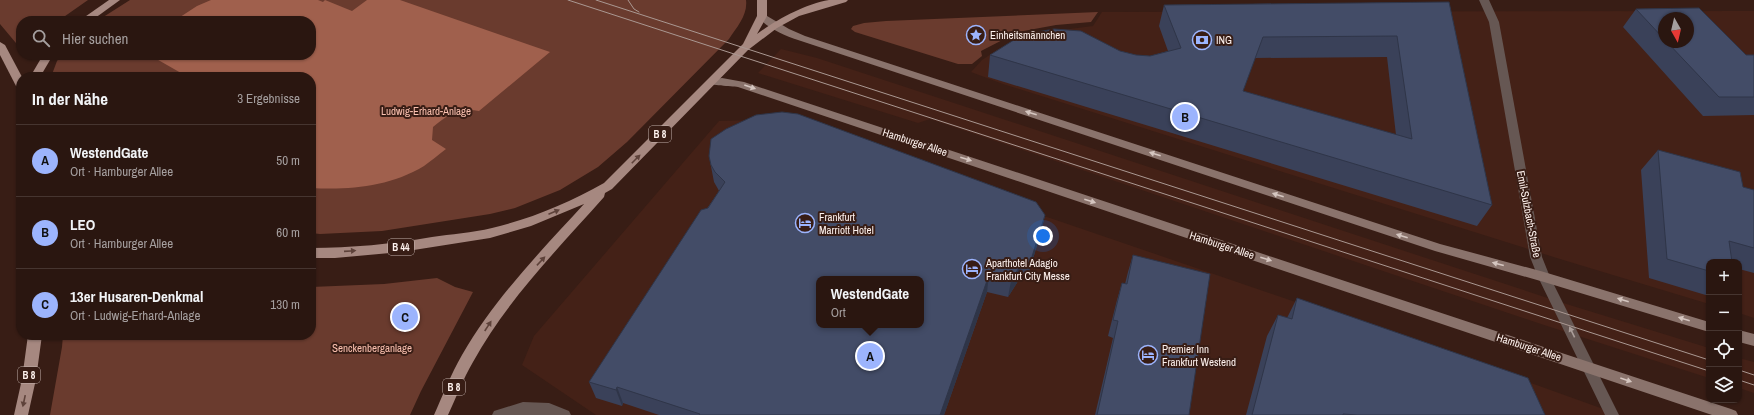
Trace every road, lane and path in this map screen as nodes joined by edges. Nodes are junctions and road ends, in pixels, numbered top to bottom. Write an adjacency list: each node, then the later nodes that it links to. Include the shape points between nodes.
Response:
1 (115, 0): 5 (main road)
2 (762, 0): 6 (main road)
3 (843, 0): 7 (main road, B 8, via 796,14)
4 (1484, 0): 16 (street, Emil-Sulzbach-Straße, via 1494,22 1535,251)
5 (91, 16)
6 (762, 16): 7 (street); 9 (main road)
7 (774, 26): 9 (main road, B 8); 16 (street, one-way to 7, via 1439,248 802,39)
8 (0, 45): 12 (main road)
9 (744, 48): 13 (main road, B 8)
10 (45, 60): 11 (main road)
11 (38, 72)
12 (16, 76)
13 (712, 82): 14 (main road, B 8, one-way to 13); 21 (street, Hamburger Allee, one-way to 21, via 731,81)
14 (608, 186): 15 (main road, B 44, one-way to 14, via 401,247 490,233 527,223 591,196); 23 (main road, B 8, one-way to 14, via 467,359 494,317 522,281)
15 (316, 253)
16 (1544, 277): 17 (street, one-way to 16); 21 (street, Emil-Sulzbach-Straße, one-way to 16)
17 (1706, 326)
18 (1742, 337): 20 (street)
19 (34, 340): 22 (main road, B 8, one-way to 22)
20 (1754, 340)
21 (1589, 367): 26 (street, Emil-Sulzbach-Straße); 27 (street, Hamburger Allee, one-way to 27)
22 (21, 415)
23 (441, 415)
24 (499, 415): 25 (street, via 528,408 545,408)
25 (564, 415)
26 (1612, 415)
27 (1731, 415)

